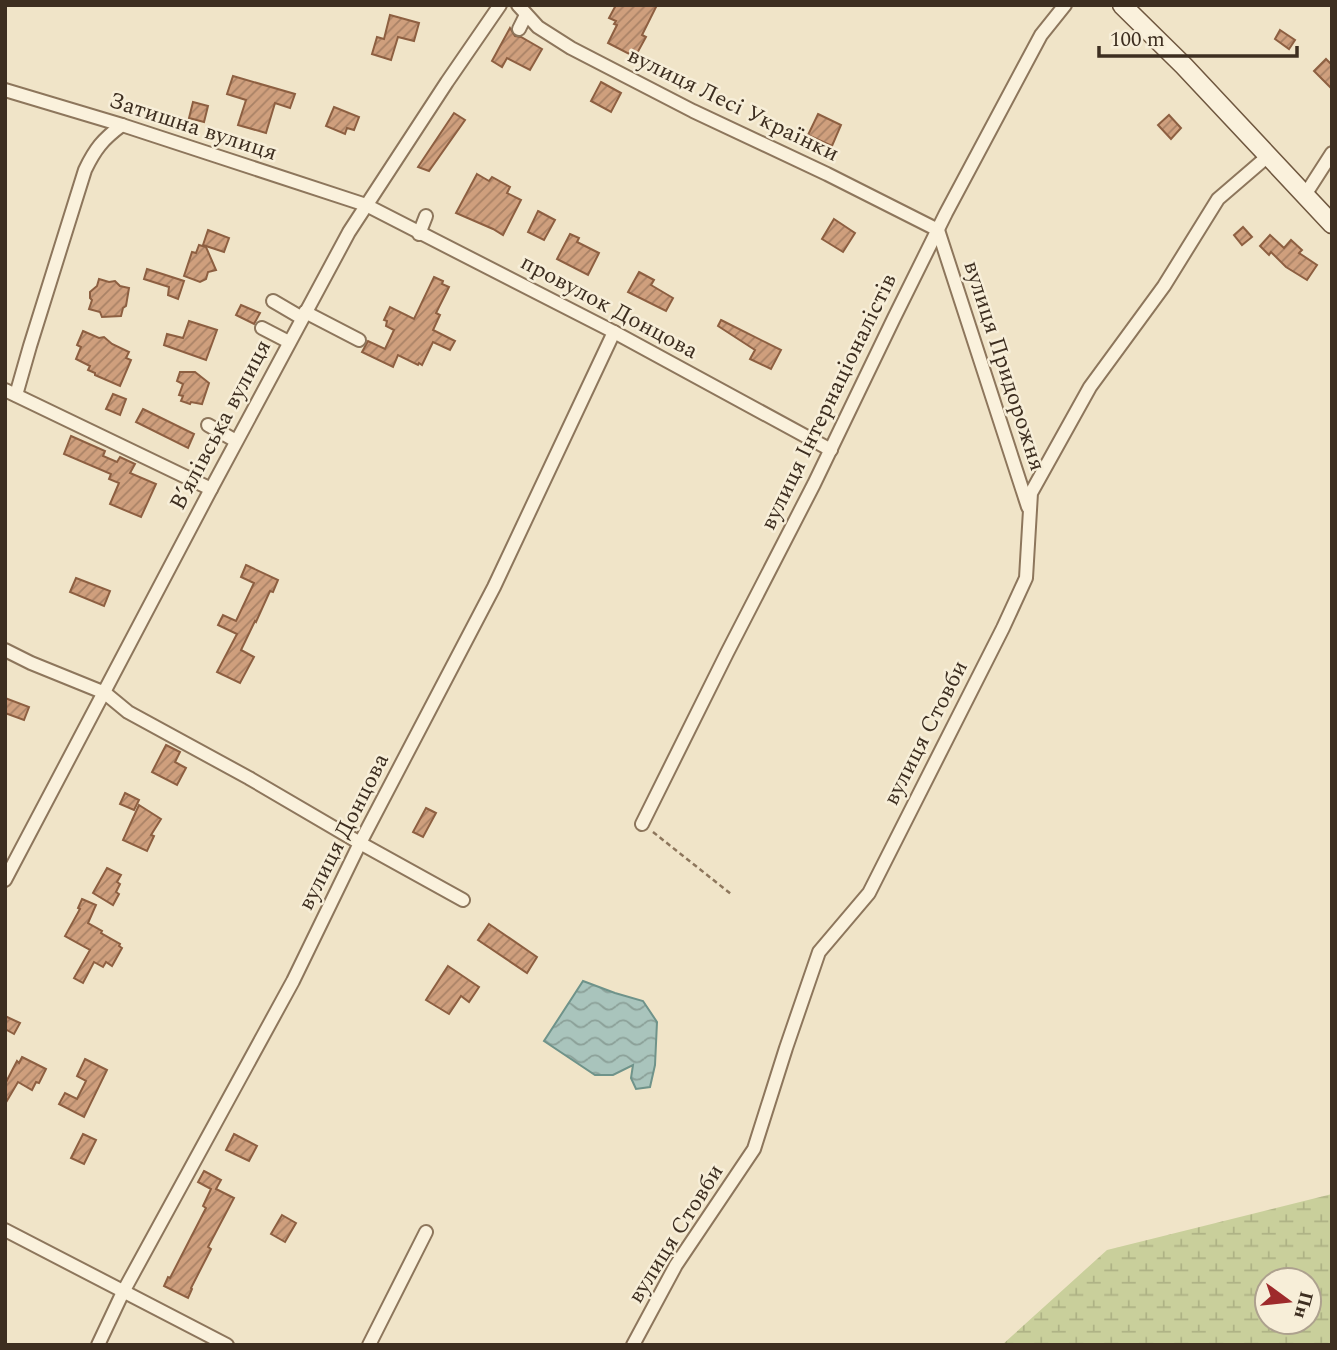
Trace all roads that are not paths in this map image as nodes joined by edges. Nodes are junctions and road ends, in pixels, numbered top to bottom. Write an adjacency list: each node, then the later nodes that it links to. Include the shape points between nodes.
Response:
1 (500, 5): 11 (street, В’ялівська вулиця)
2 (1065, 5): 14 (street, вулиця Інтернаціоналістів, via 1041,35)
3 (1122, 5): 9 (street)
4 (522, 10): 5 (street); 14 (street, вулиця Лесі Українки, via 579,57)
5 (519, 29)
6 (5, 90): 7 (street, Затишна вулиця)
7 (121, 125): 11 (street, Затишна вулиця); 22 (street, via 95,150 85,170)
8 (1332, 153): 10 (street)
9 (1268, 156): 10 (street); 27 (street, вулиця Стовби, via 1218,199 1164,286 1090,387 1031,493)
10 (1305, 195): 13 (street)
11 (366, 205): 15 (street, провулок Донцова); 17 (street, В’ялівська вулиця)
12 (426, 216): 15 (street)
13 (1332, 224)
14 (938, 230): 25 (street, вулиця Інтернаціоналістів); 27 (street, вулиця Придорожня)
15 (419, 233): 19 (street, провулок Донцова)
16 (273, 301): 17 (street)
17 (304, 315): 20 (street); 21 (street, В’ялівська вулиця)
18 (262, 328): 21 (street)
19 (614, 331): 25 (street, провулок Донцова); 31 (street, вулиця Донцова, via 494,587)
20 (359, 340)
21 (289, 342): 24 (street, В’ялівська вулиця)
22 (11, 392): 26 (street)
23 (208, 425): 24 (street)
24 (236, 441): 26 (street, В’ялівська вулиця)
25 (831, 450): 30 (street, вулиця Інтернаціоналістів)
26 (211, 489): 29 (street, В’ялівська вулиця)
27 (1030, 514): 40 (street, вулиця Стовби, via 1026,578 1003,628 869,893 819,952 754,1149 676,1265)
28 (5, 650): 29 (street)
29 (105, 693): 31 (street, via 128,712); 32 (street, В’ялівська вулиця)
30 (642, 824)
31 (360, 843): 33 (street); 36 (street, вулиця Донцова, via 293,981)
32 (5, 880)
33 (463, 900)
34 (5, 1230): 36 (street)
35 (426, 1233): 39 (street)
36 (124, 1293): 37 (street, вулиця Донцова); 38 (street)
37 (98, 1345)
38 (227, 1345)
39 (369, 1345)
40 (633, 1345)

